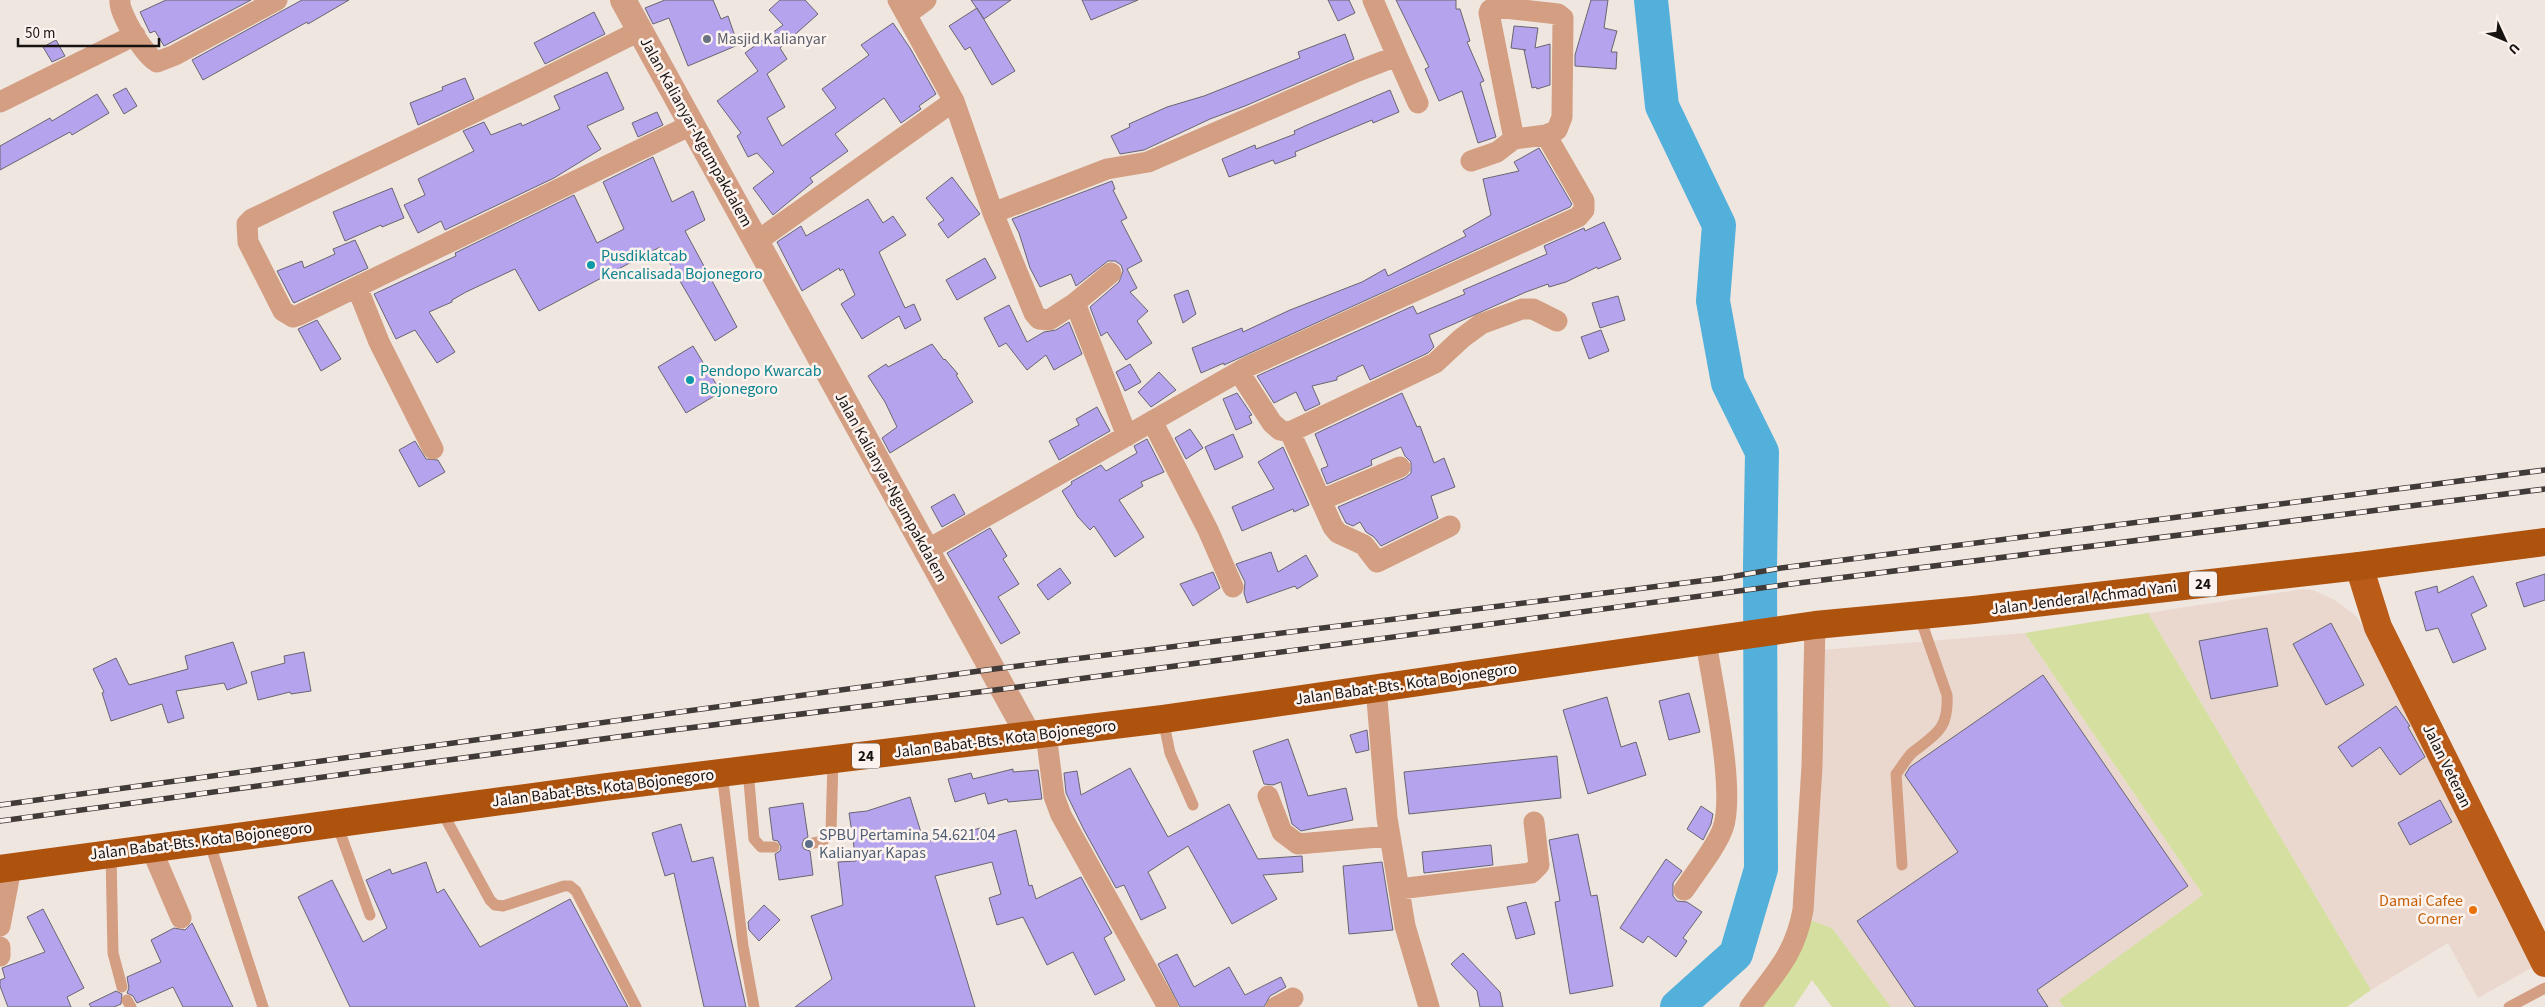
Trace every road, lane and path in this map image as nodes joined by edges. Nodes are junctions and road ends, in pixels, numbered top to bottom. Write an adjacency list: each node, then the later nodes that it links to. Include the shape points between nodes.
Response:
1 (120, 0): 8 (street, via 120,7)
2 (277, 0): 8 (street, via 166,60 157,62 150,58)
3 (623, 0): 7 (street, Jalan Kalianyar-Ngumpakdalem)
4 (926, 0): 6 (street)
5 (1373, 0): 9 (street)
6 (902, 7): 10 (street)
7 (641, 30): 13 (street, Jalan Kalianyar-Ngumpakdalem); 20 (street, via 247,224 248,242 288,315 299,315)
8 (135, 35): 11 (street)
9 (1398, 56): 12 (street); 17 (street, via 1148,162 1107,169)
10 (954, 101): 17 (street); 18 (street)
11 (0, 102)
12 (1418, 103)
13 (691, 125): 18 (street, Jalan Kalianyar-Ngumpakdalem); 20 (street)
14 (1546, 135): 15 (street); 15 (street, via 1557,130 1562,117 1563,18 1558,14 1496,7 1489,13); 23 (street, via 1584,201 1584,210 1578,217)
15 (1514, 139): 16 (street, via 1498,152)
16 (1471, 161)
17 (993, 213): 21 (street, via 1039,319 1049,320)
18 (756, 242): 32 (street, Jalan Kalianyar-Ngumpakdalem)
19 (1111, 272): 21 (street)
20 (357, 287): 27 (street, via 379,342)
21 (1075, 303): 26 (street)
22 (1557, 321): 25 (street, via 1533,309 1522,309 1481,324 1435,363)
23 (1239, 372): 24 (street); 25 (street, via 1272,423)
24 (1152, 421): 26 (street); 34 (street, via 1208,530)
25 (1290, 432): 29 (street)
26 (1127, 436): 32 (street)
27 (433, 449)
28 (1400, 467): 29 (street)
29 (1321, 500): 30 (street, via 1338,533 1360,542 1379,563)
30 (1450, 526)
31 (2545, 542): 33 (highway, Jalan Jenderal Achmad Yani / 24)
32 (925, 550): 41 (street, Jalan Kalianyar-Ngumpakdalem, via 994,669)
33 (2368, 565): 35 (highway, Jalan Jenderal Achmad Yani / 24); 61 (main road, Jalan Veteran); 65 (main road, Jalan Veteran, via 2378,627)
34 (1232, 587)
35 (1919, 615): 36 (highway, Jalan Jenderal Achmad Yani / 24); 55 (lane, via 1947,695 1948,708 1935,738 1912,753 1896,774)
36 (1860, 620): 37 (highway, Jalan Babat-Bts. Kota Bojonegoro / 24)
37 (1805, 626): 38 (highway, Jalan Babat-Bts. Kota Bojonegoro / 24); 73 (street, via 1812,766 1803,910 1792,950)
38 (1718, 639): 39 (highway, Jalan Babat-Bts. Kota Bojonegoro / 24); 58 (street, via 1726,809 1721,834)
39 (1376, 688): 40 (highway, Jalan Babat-Bts. Kota Bojonegoro / 24); 49 (street)
40 (1163, 719): 41 (highway, Jalan Babat-Bts. Kota Bojonegoro / 24); 45 (lane, via 1170,753)
41 (1037, 735): 42 (highway, Jalan Babat-Bts. Kota Bojonegoro / 24); 71 (street, via 1060,815)
42 (833, 760): 43 (highway, Jalan Babat-Bts. Kota Bojonegoro / 24); 51 (lane, via 831,832 823,841)
43 (735, 771): 46 (highway, Jalan Babat-Bts. Kota Bojonegoro / 24); 52 (lane, via 754,839 761,847); 70 (lane, via 742,946)
44 (1268, 796): 49 (street, via 1282,832 1298,844)
45 (1193, 804)
46 (441, 810): 48 (highway, Jalan Babat-Bts. Kota Bojonegoro / 24); 69 (lane, via 495,905 503,906 564,886 576,891)
47 (1534, 822): 57 (street, via 1538,865 1531,873)
48 (337, 824): 50 (highway, Jalan Babat-Bts. Kota Bojonegoro / 24); 59 (lane)
49 (1390, 836): 57 (street)
50 (209, 841): 53 (highway, Jalan Babat-Bts. Kota Bojonegoro / 24); 68 (lane)
51 (809, 844)
52 (774, 847)
53 (151, 848): 54 (highway, Jalan Babat-Bts. Kota Bojonegoro / 24); 60 (street)
54 (111, 853): 56 (highway, Jalan Babat-Bts. Kota Bojonegoro / 24); 66 (lane, via 112,953)
55 (1902, 865)
56 (6, 868): 62 (street)
57 (1399, 890): 72 (street, via 1405,926)
58 (1684, 890)
59 (370, 915)
60 (181, 918)
61 (2545, 920)
62 (0, 926)
63 (0, 946): 64 (street)
64 (0, 956)
65 (2545, 963)
66 (122, 988)
67 (2545, 988): 74 (lane)
68 (263, 1007)
69 (636, 1007)
70 (754, 1007)
71 (1168, 1007)
72 (1428, 1007)
73 (1750, 1007)
74 (2509, 1007)

